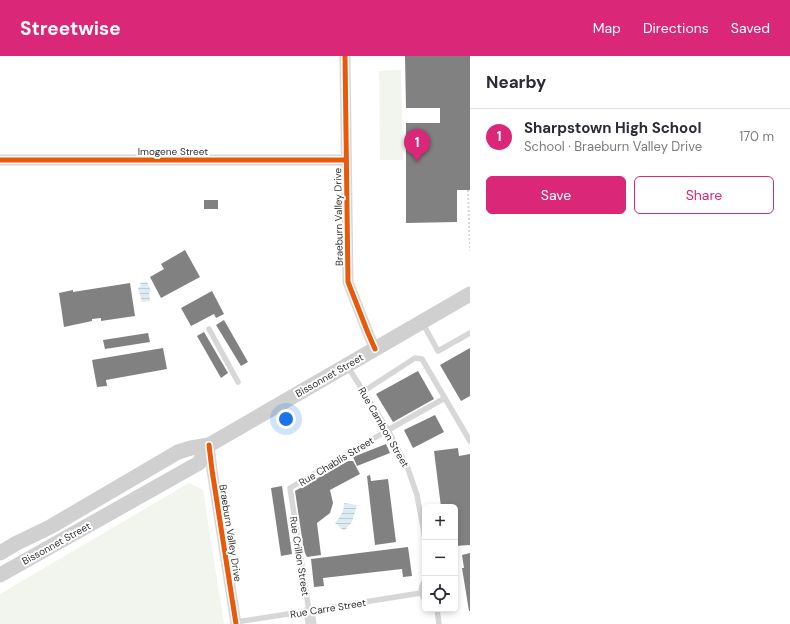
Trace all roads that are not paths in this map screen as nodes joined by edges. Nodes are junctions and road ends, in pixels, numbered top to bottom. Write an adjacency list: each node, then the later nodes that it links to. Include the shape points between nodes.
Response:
1 (345, 56): 3 (street, Braeburn Valley Drive)
2 (0, 160): 3 (street, Imogene Street)
3 (346, 160): 8 (street, Braeburn Valley Drive, via 348,282)
4 (470, 294): 5 (main road, Bissonnet Street)
5 (422, 321): 7 (lane, via 438,351); 8 (main road, Bissonnet Street)
6 (209, 329): 10 (lane)
7 (470, 333)
8 (375, 349): 9 (main road, Bissonnet Street)
9 (347, 365): 11 (lane, Rue Cambon Street); 15 (main road, Bissonnet Street)
10 (238, 382)
11 (364, 391): 12 (lane, via 415,358 422,359); 13 (lane, Rue Cambon Street)
12 (445, 398): 13 (lane, Rue Chablis Street); 14 (lane)
13 (388, 430): 16 (lane, Rue Chablis Street); 17 (lane, Rue Cambon Street, via 407,466 417,495)
14 (470, 441)
15 (209, 445): 18 (main road, Bissonnet Street, via 178,452); 19 (main road, Bissonnet Street, via 199,462); 27 (street, Braeburn Valley Drive)
16 (290, 488): 25 (lane, Rue Crillon Street)
17 (422, 522)
18 (50, 527): 19 (main road); 20 (main road, Bissonnet Street)
19 (59, 542): 21 (main road, Bissonnet Street)
20 (0, 553)
21 (0, 575)
22 (422, 584): 23 (lane)
23 (421, 593): 24 (lane); 25 (lane, Rue Carre Street)
24 (422, 597)
25 (309, 611): 27 (lane, Rue Carre Street); 28 (street, Rue Crillon Street)
26 (437, 612): 29 (lane)
27 (236, 623)
28 (311, 624)
29 (439, 624)

